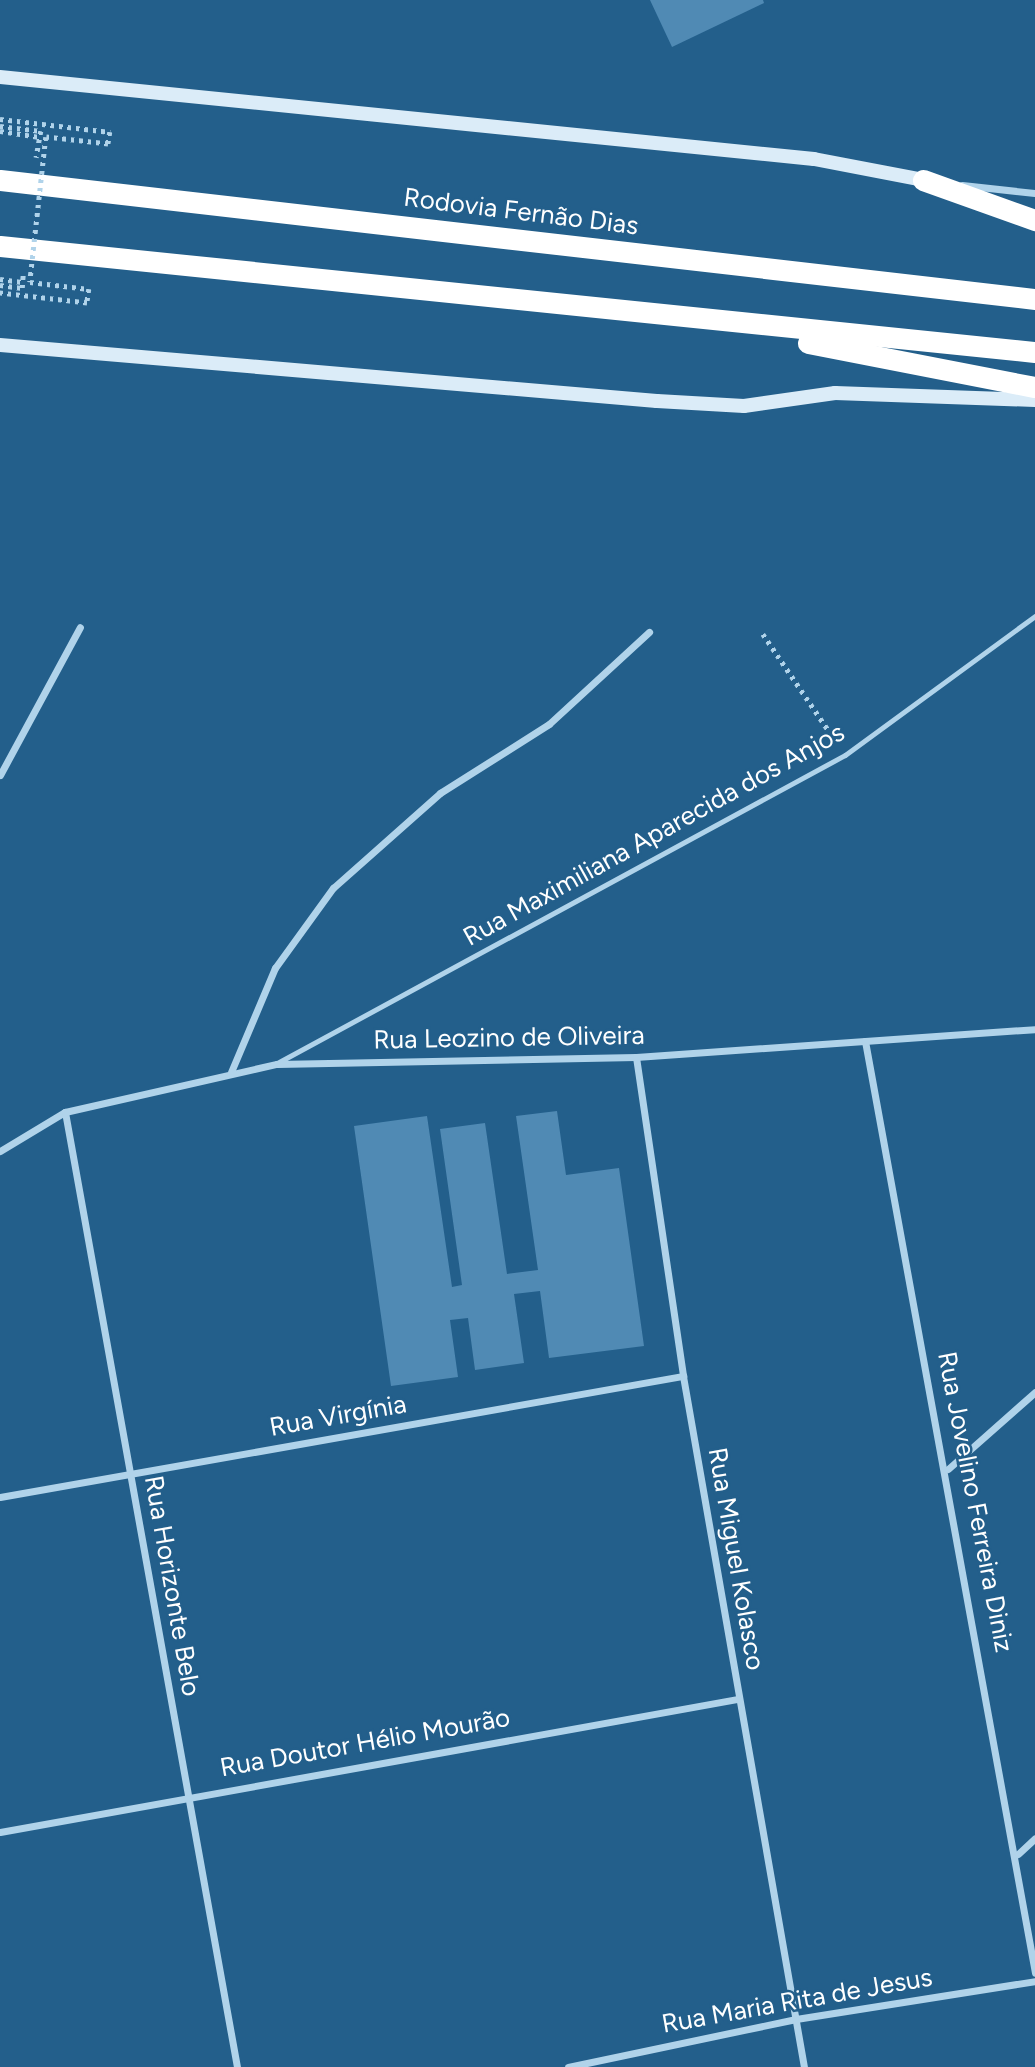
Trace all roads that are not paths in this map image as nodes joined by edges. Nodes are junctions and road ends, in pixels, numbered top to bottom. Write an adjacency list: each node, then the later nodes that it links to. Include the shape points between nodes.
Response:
1 (0, 77): 3 (main road, via 814,159)
2 (0, 169): 4 (highway)
3 (923, 180): 5 (street); 6 (highway)
4 (17, 182): 8 (highway, Rodovia Fernão Dias)
5 (1035, 193)
6 (1035, 220)
7 (0, 246): 9 (highway)
8 (1035, 299)
9 (690, 320): 11 (highway); 12 (highway)
10 (0, 345): 13 (main road, via 744,406 835,393)
11 (1035, 352)
12 (1035, 387)
13 (1035, 400)
14 (1035, 616): 21 (lane, Rua Maximiliana Aparecida dos Anjos, via 845,755)
15 (80, 626): 17 (street)
16 (649, 632): 22 (street, via 549,724 440,793 333,888 275,968)
17 (0, 775)
18 (1035, 1029): 19 (street, Rua Leozino de Oliveira)
19 (865, 1041): 20 (street, Rua Leozino de Oliveira); 27 (street, Rua Jovelino Ferreira Diniz)
20 (636, 1056): 21 (street, Rua Leozino de Oliveira); 25 (street, Rua Miguel Kolasco)
21 (276, 1064): 22 (street, Rua Leozino de Oliveira)
22 (231, 1072): 23 (street, Rua Leozino de Oliveira)
23 (65, 1112): 24 (street, Rua Leozino de Oliveira); 28 (street, Rua Horizonte Belo)
24 (0, 1151)
25 (683, 1376): 28 (street, Rua Virgínia); 30 (street, Rua Miguel Kolasco)
26 (1035, 1392): 27 (street)
27 (948, 1469): 34 (street, Rua Jovelino Ferreira Diniz)
28 (131, 1474): 29 (street, Rua Virgínia); 31 (street, Rua Horizonte Belo)
29 (0, 1497)
30 (738, 1699): 31 (street, Rua Doutor Hélio Mourão); 37 (street, Rua Miguel Kolasco)
31 (189, 1795): 32 (street, Rua Doutor Hélio Mourão); 38 (street, Rua Horizonte Belo)
32 (0, 1832)
33 (1035, 1838): 34 (street)
34 (1018, 1854): 35 (street, Rua Jovelino Ferreira Diniz)
35 (1035, 1973)
36 (1035, 1981): 37 (street, Rua Maria Rita de Jesus)
37 (796, 2019): 39 (street, Rua Maria Rita de Jesus); 40 (street, Rua Miguel Kolasco)
38 (237, 2067)
39 (568, 2067)
40 (804, 2067)

